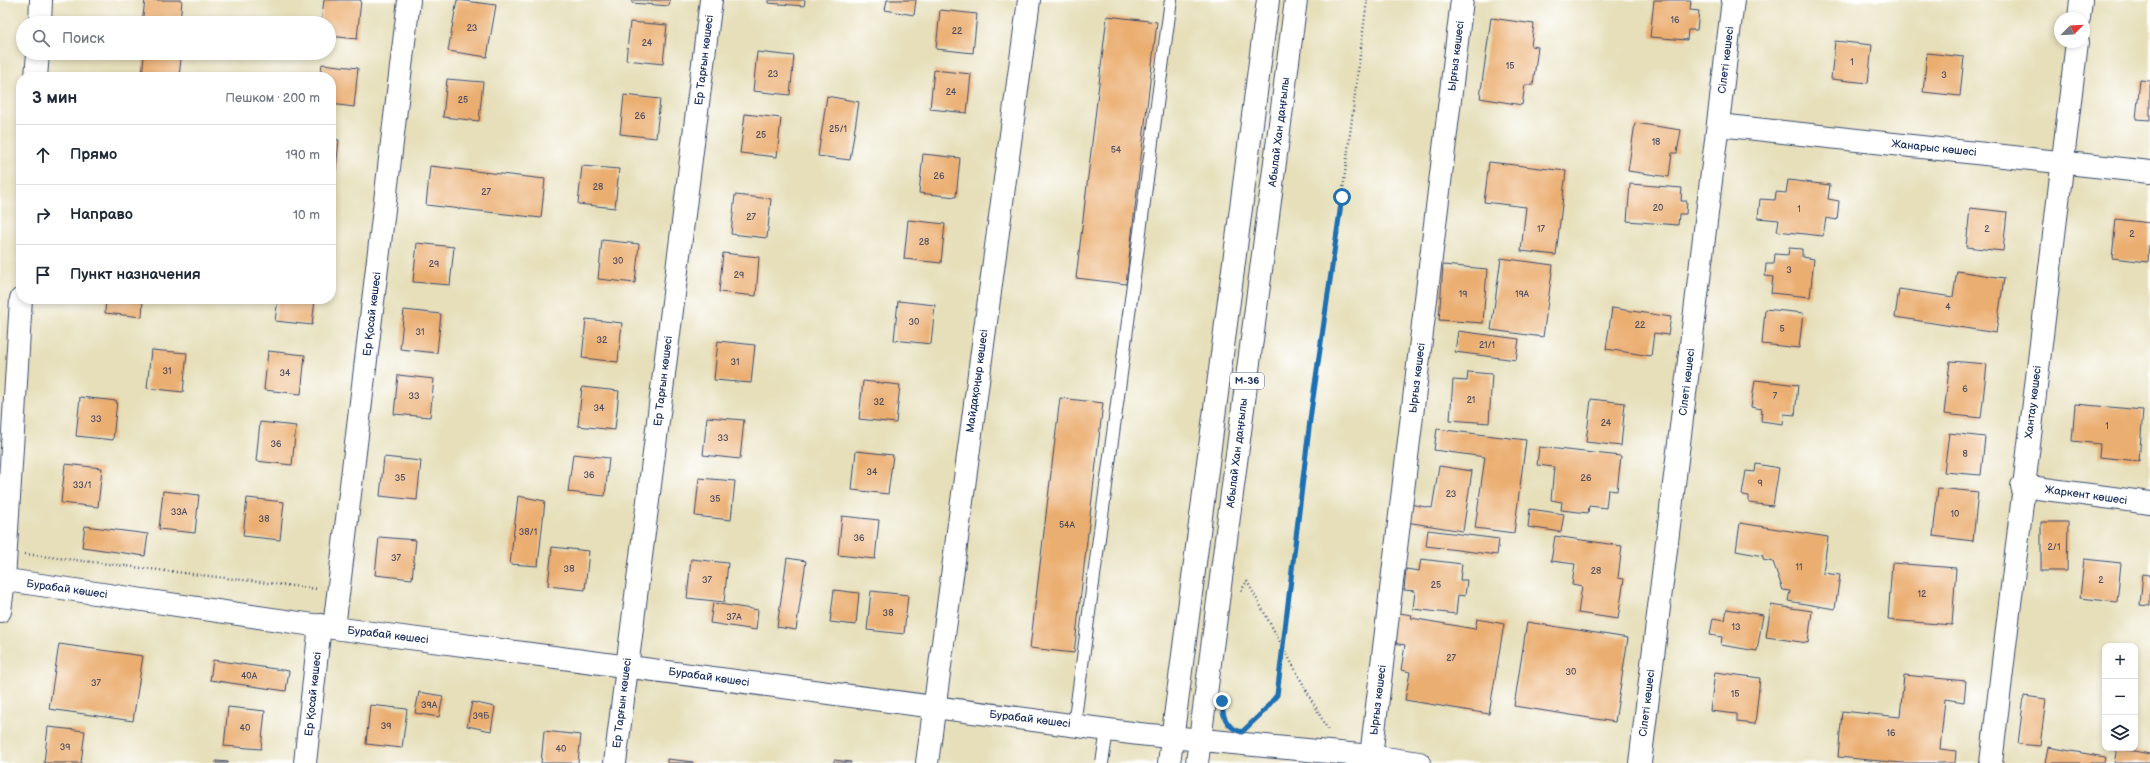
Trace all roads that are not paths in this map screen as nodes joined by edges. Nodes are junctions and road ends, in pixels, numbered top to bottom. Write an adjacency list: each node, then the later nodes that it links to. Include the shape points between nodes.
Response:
1 (42, 0): 12 (street)
2 (409, 0): 24 (street, Ер Қосай көшесі, via 339,592)
3 (711, 0): 25 (street, Ер Тарғын көшесі)
4 (1029, 0): 26 (street, Майдақоңыр көшесі)
5 (1170, 0): 27 (lane)
6 (1268, 0): 29 (street, M-36)
7 (1296, 0): 30 (street, Абылай Хан даңғылы / M-36)
8 (1462, 0): 31 (street, Ырғыз көшесі)
9 (1733, 0): 16 (street, Сілеті көшесі)
10 (2081, 0): 11 (street)
11 (2080, 12)
12 (41, 16)
13 (2076, 48): 17 (street, Хантау көшесі)
14 (37, 60): 15 (street)
15 (36, 72)
16 (1719, 125): 17 (street, Жанарыс көшесі); 39 (street, Сілеті көшесі)
17 (2063, 161): 18 (street, Жанарыс көшесі); 20 (street, Хантау көшесі)
18 (2150, 172)
19 (21, 304): 22 (street)
20 (2022, 486): 21 (street, Жаркент көшесі); 40 (street, Хантау көшесі)
21 (2150, 503)
22 (2, 579): 23 (street); 24 (street, Бурабай көшесі)
23 (0, 611)
24 (327, 627): 25 (street, Бурабай көшесі); 32 (street, Ер Қосай көшесі)
25 (627, 666): 26 (street, Бурабай көшесі); 33 (street, Ер Тарғын көшесі)
26 (933, 707): 27 (street, Бурабай көшесі); 34 (street, Майдақоңыр көшесі)
27 (1074, 725): 28 (street, Бурабай көшесі)
28 (1107, 730): 29 (street, Бурабай көшесі); 35 (lane)
29 (1172, 738): 30 (street, Бурабай көшесі); 36 (street, M-36)
30 (1200, 741): 31 (street, Бурабай көшесі); 37 (street, Абылай Хан даңғылы / M-36)
31 (1369, 760): 38 (street, Бурабай көшесі)
32 (305, 763)
33 (615, 763)
34 (927, 763)
35 (1102, 763)
36 (1169, 763)
37 (1197, 763)
38 (1419, 763)
39 (1640, 763)
40 (1991, 763)

